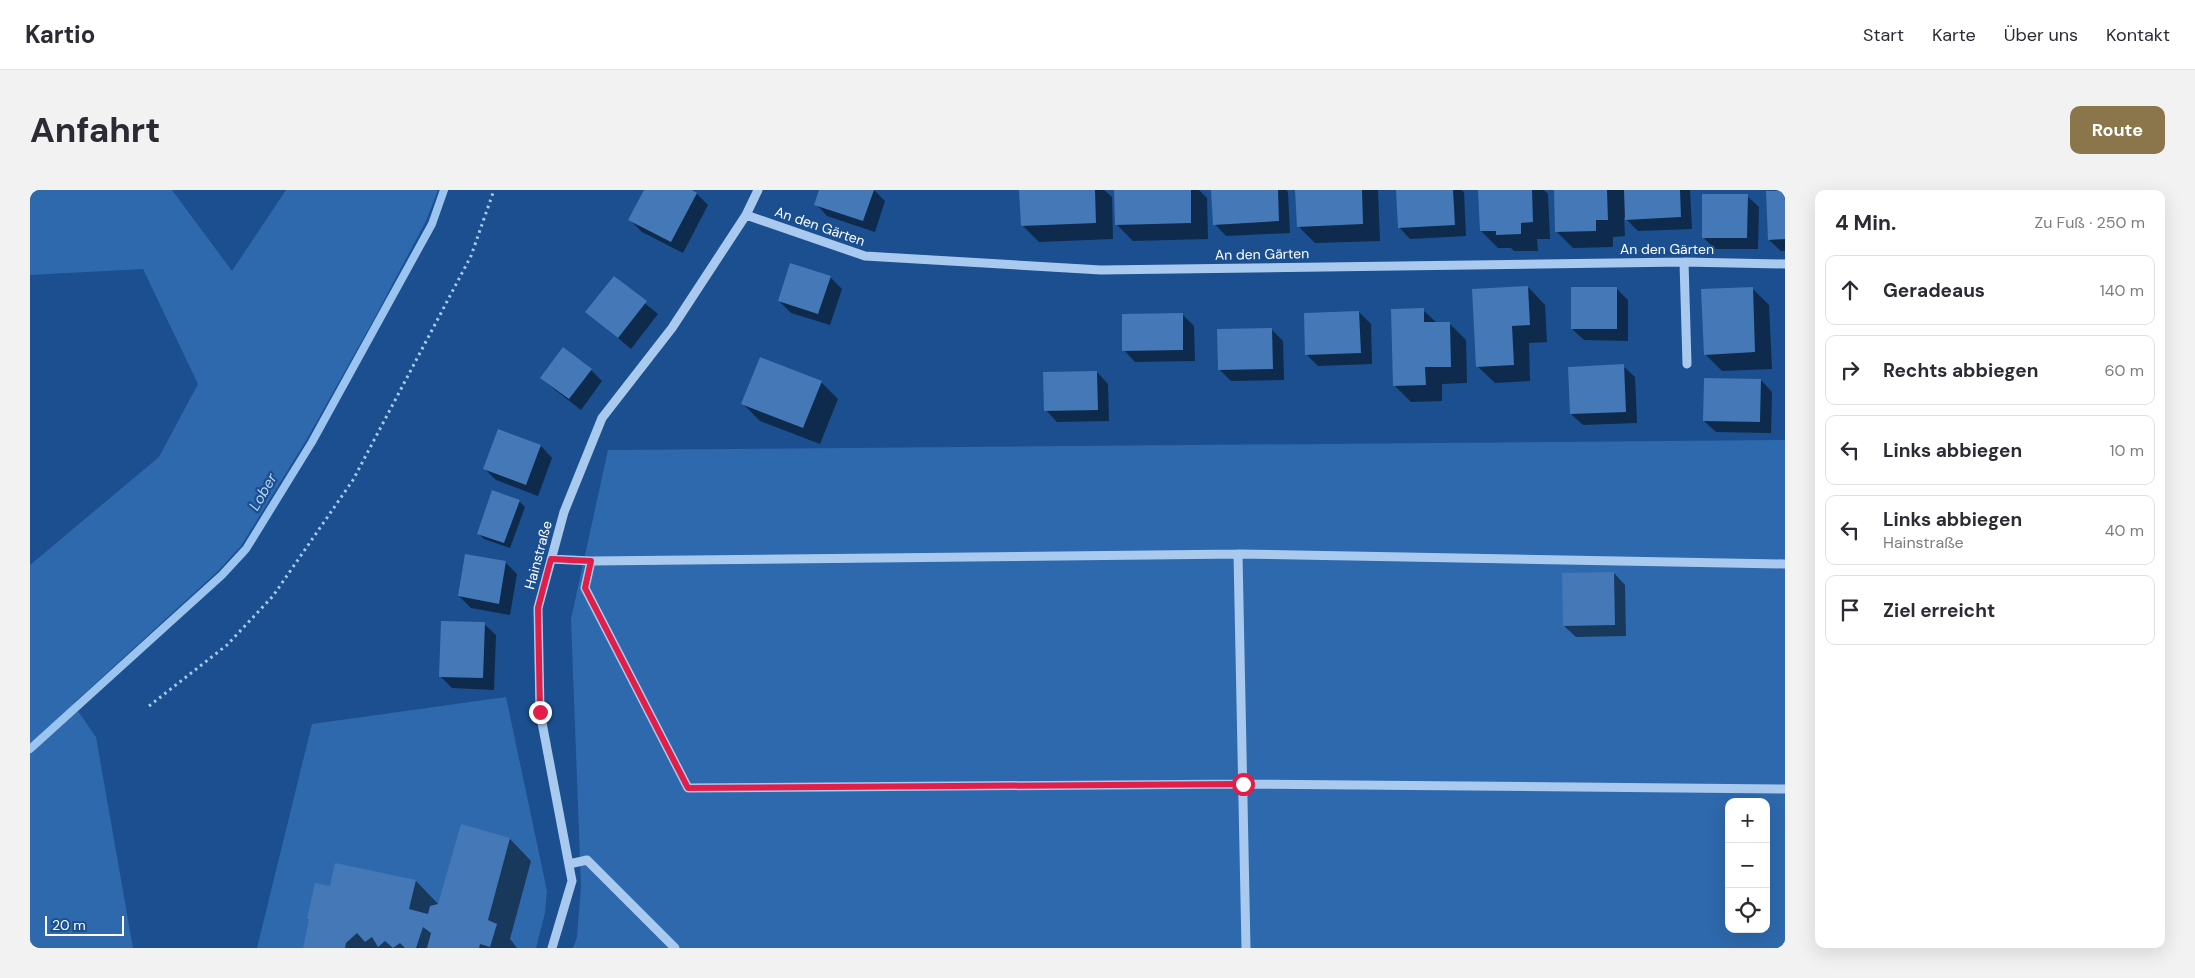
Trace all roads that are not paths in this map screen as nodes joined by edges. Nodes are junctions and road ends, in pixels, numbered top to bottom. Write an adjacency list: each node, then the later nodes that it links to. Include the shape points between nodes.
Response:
1 (758, 190): 2 (street, Hainstraße)
2 (746, 215): 3 (street, An den Gärten, via 865,256 1101,270); 7 (street, Hainstraße, via 672,328 602,418 564,512)
3 (1684, 262): 4 (street, An den Gärten); 5 (street)
4 (1785, 264)
5 (1687, 364)
6 (1238, 554): 8 (street); 9 (street); 10 (street)
7 (551, 559): 8 (street); 12 (street, Hainstraße, via 538,608 540,712)
8 (591, 561): 10 (street, via 585,588 688,788)
9 (1785, 564)
10 (1243, 784): 11 (street); 15 (street)
11 (1785, 789)
12 (569, 864): 13 (street, Hainstraße, via 572,881); 14 (street, via 587,860)
13 (552, 948)
14 (675, 948)
15 (1246, 948)

